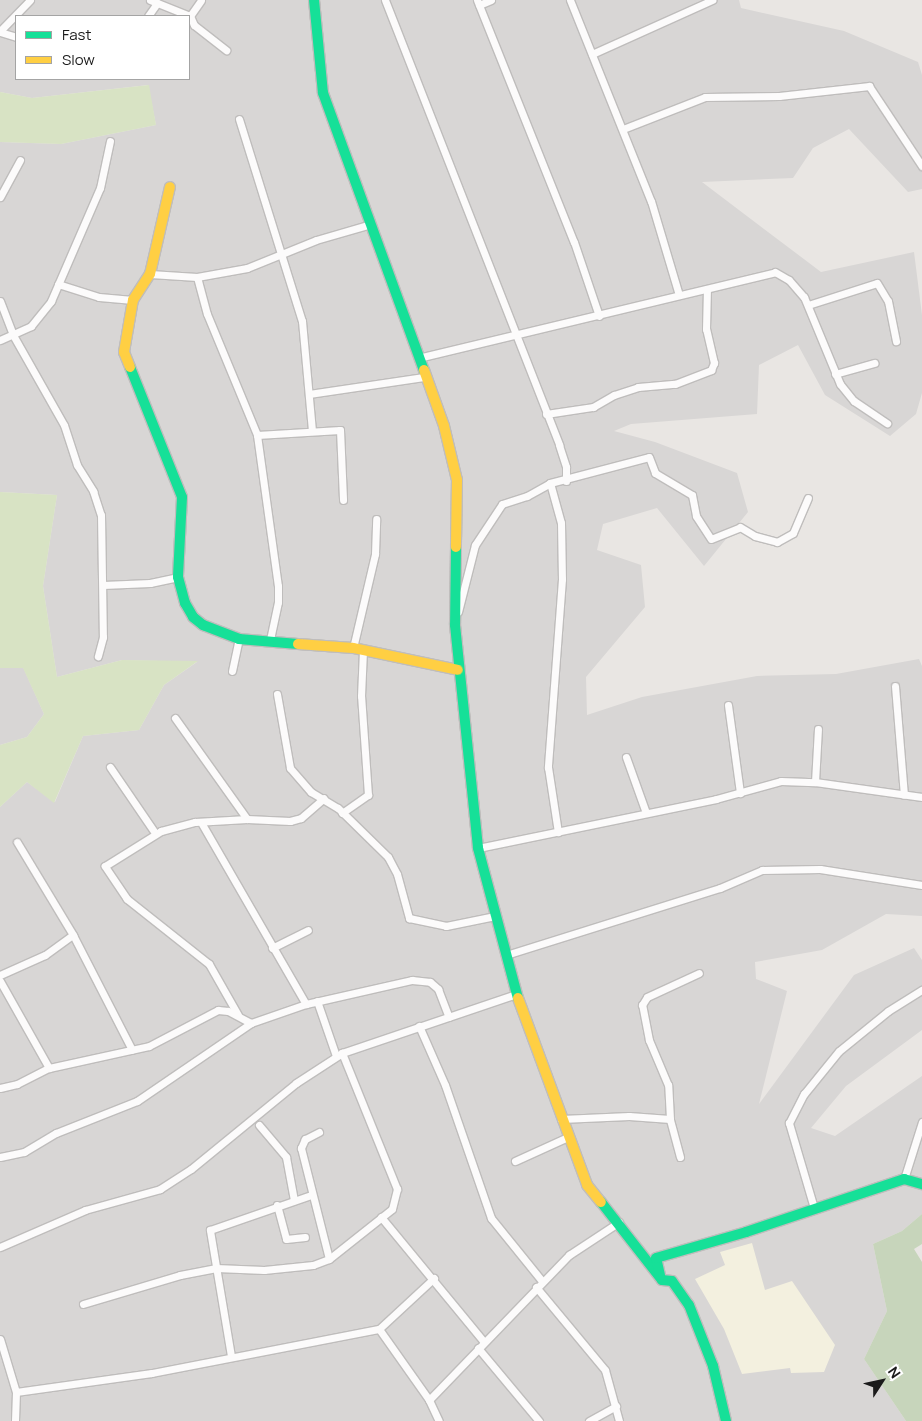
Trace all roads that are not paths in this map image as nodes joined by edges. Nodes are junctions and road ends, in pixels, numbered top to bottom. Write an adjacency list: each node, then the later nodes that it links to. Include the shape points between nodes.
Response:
1 (30, 0): 10 (street)
2 (201, 0): 14 (street)
3 (314, 0): 26 (street, via 323,93)
4 (385, 0): 38 (street)
5 (491, 0): 9 (street)
6 (570, 0): 18 (street)
7 (712, 0): 18 (street)
8 (154, 2): 11 (street); 12 (street)
9 (478, 2): 36 (street, via 574,242)
10 (15, 15)
11 (148, 15)
12 (187, 15)
13 (15, 16): 15 (street)
14 (190, 16): 17 (street, via 194,25)
15 (0, 31): 16 (street)
16 (15, 38)
17 (226, 50)
18 (592, 54): 20 (street)
19 (239, 118): 27 (street)
20 (623, 128): 23 (street, via 705,97 779,96 869,86); 32 (street, via 654,210)
21 (110, 141): 30 (street, via 100,188)
22 (20, 160): 25 (street)
23 (922, 166)
24 (170, 187): 28 (street)
25 (0, 198)
26 (371, 224): 27 (street); 41 (street)
27 (283, 253): 29 (street, via 246,268); 45 (street, via 304,333)
28 (150, 274): 29 (street); 33 (street)
29 (197, 277): 49 (street, via 206,314)
30 (58, 284): 33 (street, via 99,297); 37 (street, via 43,315)
31 (706, 289): 32 (street); 35 (street, via 775,272 789,280); 46 (street, via 706,329 714,363 711,370 675,384 638,387 592,407)
32 (679, 295): 36 (street)
33 (133, 300): 55 (street, via 124,352 182,497)
34 (0, 301): 37 (street)
35 (808, 305): 40 (street, via 877,283 888,301); 43 (street)
36 (599, 316): 38 (street)
37 (13, 335): 39 (street); 56 (street, via 49,394 64,425 77,465 94,495 101,515)
38 (515, 336): 41 (street); 46 (street)
39 (0, 340)
40 (896, 341)
41 (418, 358): 44 (street)
42 (874, 363): 43 (street)
43 (834, 374): 47 (street, via 854,401)
44 (424, 377): 45 (street); 57 (street, via 444,426 457,480)
45 (309, 394): 48 (street)
46 (546, 414): 50 (street, via 566,467)
47 (887, 422)
48 (312, 430): 49 (street); 53 (street, via 337,429 342,432)
49 (257, 435): 59 (street, via 278,586)
50 (566, 481): 51 (street); 52 (street, via 649,457 655,473 692,495 696,516 711,539 740,527 755,536 777,542 793,533)
51 (550, 483): 57 (street, via 527,496 502,504 475,545); 80 (street, via 561,523 562,579 548,767)
52 (808, 498)
53 (344, 500)
54 (376, 519): 60 (street, via 375,554)
55 (178, 577): 56 (street, via 150,583); 58 (street, via 185,603 193,617 210,628)
56 (103, 584): 61 (street, via 102,647)
57 (455, 625): 62 (street)
58 (239, 639): 59 (street); 63 (street)
59 (270, 641): 60 (street)
60 (358, 650): 62 (street); 76 (street, via 368,794)
61 (98, 656)
62 (458, 670): 83 (street)
63 (232, 671)
64 (895, 686): 73 (street)
65 (277, 694): 75 (street, via 290,768 311,792)
66 (728, 706): 72 (street)
67 (175, 718): 78 (street)
68 (818, 729): 71 (street)
69 (626, 757): 77 (street)
70 (110, 767): 81 (street)
71 (815, 782): 72 (street, via 781,781); 73 (street)
72 (740, 793): 77 (street)
73 (904, 795): 74 (street)
74 (922, 797)
75 (324, 798): 76 (street); 78 (street, via 301,818 290,821)
76 (342, 813): 85 (street, via 393,864 409,918 446,926)
77 (646, 813): 80 (street)
78 (247, 819): 79 (street)
79 (202, 824): 81 (street, via 196,822); 88 (street)
80 (558, 832): 83 (street)
81 (155, 833): 97 (street, via 105,866 126,899 209,964)
82 (17, 842): 87 (street)
83 (478, 848): 85 (street)
84 (922, 885): 89 (street, via 820,868 762,870 720,888)
85 (495, 916): 89 (street)
86 (308, 930): 88 (street)
87 (73, 935): 91 (street, via 45,955); 101 (street)
88 (272, 948): 96 (street)
89 (506, 955): 94 (street)
90 (699, 973): 106 (street, via 647,998 642,1005 649,1040 668,1085)
91 (0, 976)
92 (0, 981): 103 (street)
93 (922, 990): 119 (street, via 888,1011 839,1051 804,1094 789,1123)
94 (516, 994): 98 (street); 105 (street)
95 (317, 1001): 96 (street); 98 (street, via 412,980 430,982 438,989); 102 (street)
96 (306, 1004): 99 (street)
97 (238, 1016): 99 (street); 101 (street, via 218,1010 173,1036)
98 (449, 1017): 100 (street)
99 (251, 1022): 111 (street, via 137,1102 65,1130 24,1152)
100 (419, 1026): 102 (street); 128 (street, via 445,1085 491,1218)
101 (132, 1050): 103 (street)
102 (339, 1055): 120 (street, via 397,1189 392,1209); 123 (street, via 296,1083 191,1169 160,1188 95,1206)
103 (49, 1068): 104 (street, via 17,1084)
104 (0, 1088)
105 (561, 1119): 106 (street, via 629,1116); 110 (street)
106 (670, 1119): 112 (street)
107 (922, 1122): 114 (street)
108 (259, 1125): 117 (street, via 286,1157)
109 (319, 1132): 116 (street, via 302,1143)
110 (568, 1137): 113 (street); 121 (street, via 587,1185)
111 (0, 1157)
112 (680, 1157)
113 (515, 1161)
114 (904, 1179): 115 (street); 119 (street)
115 (922, 1184)
116 (311, 1195): 117 (street); 124 (street)
117 (294, 1200): 118 (street)
118 (277, 1205): 122 (street, via 286,1239); 125 (street, via 212,1227 209,1234)
119 (814, 1208): 127 (street, via 656,1258)
120 (381, 1217): 124 (street); 126 (street)
121 (619, 1222): 127 (street); 128 (street, via 569,1255)
122 (304, 1236)
123 (0, 1247)
124 (330, 1259): 125 (street, via 303,1267 264,1270)
125 (216, 1268): 129 (street, via 180,1275); 134 (street)
126 (434, 1278): 130 (street); 132 (street)
127 (662, 1280): 143 (street, via 672,1282 689,1305 713,1366)
128 (539, 1284): 132 (street); 137 (street, via 605,1370)
129 (83, 1304)
130 (379, 1329): 134 (street); 136 (street)
131 (0, 1339): 135 (street)
132 (484, 1342): 133 (street)
133 (478, 1348): 136 (street); 140 (street)
134 (231, 1356): 135 (street, via 143,1374)
135 (16, 1392): 138 (street)
136 (429, 1400): 139 (street)
137 (616, 1406): 141 (street); 142 (street)
138 (15, 1421)
139 (439, 1421)
140 (539, 1421)
141 (589, 1421)
142 (619, 1421)
143 (726, 1421)

